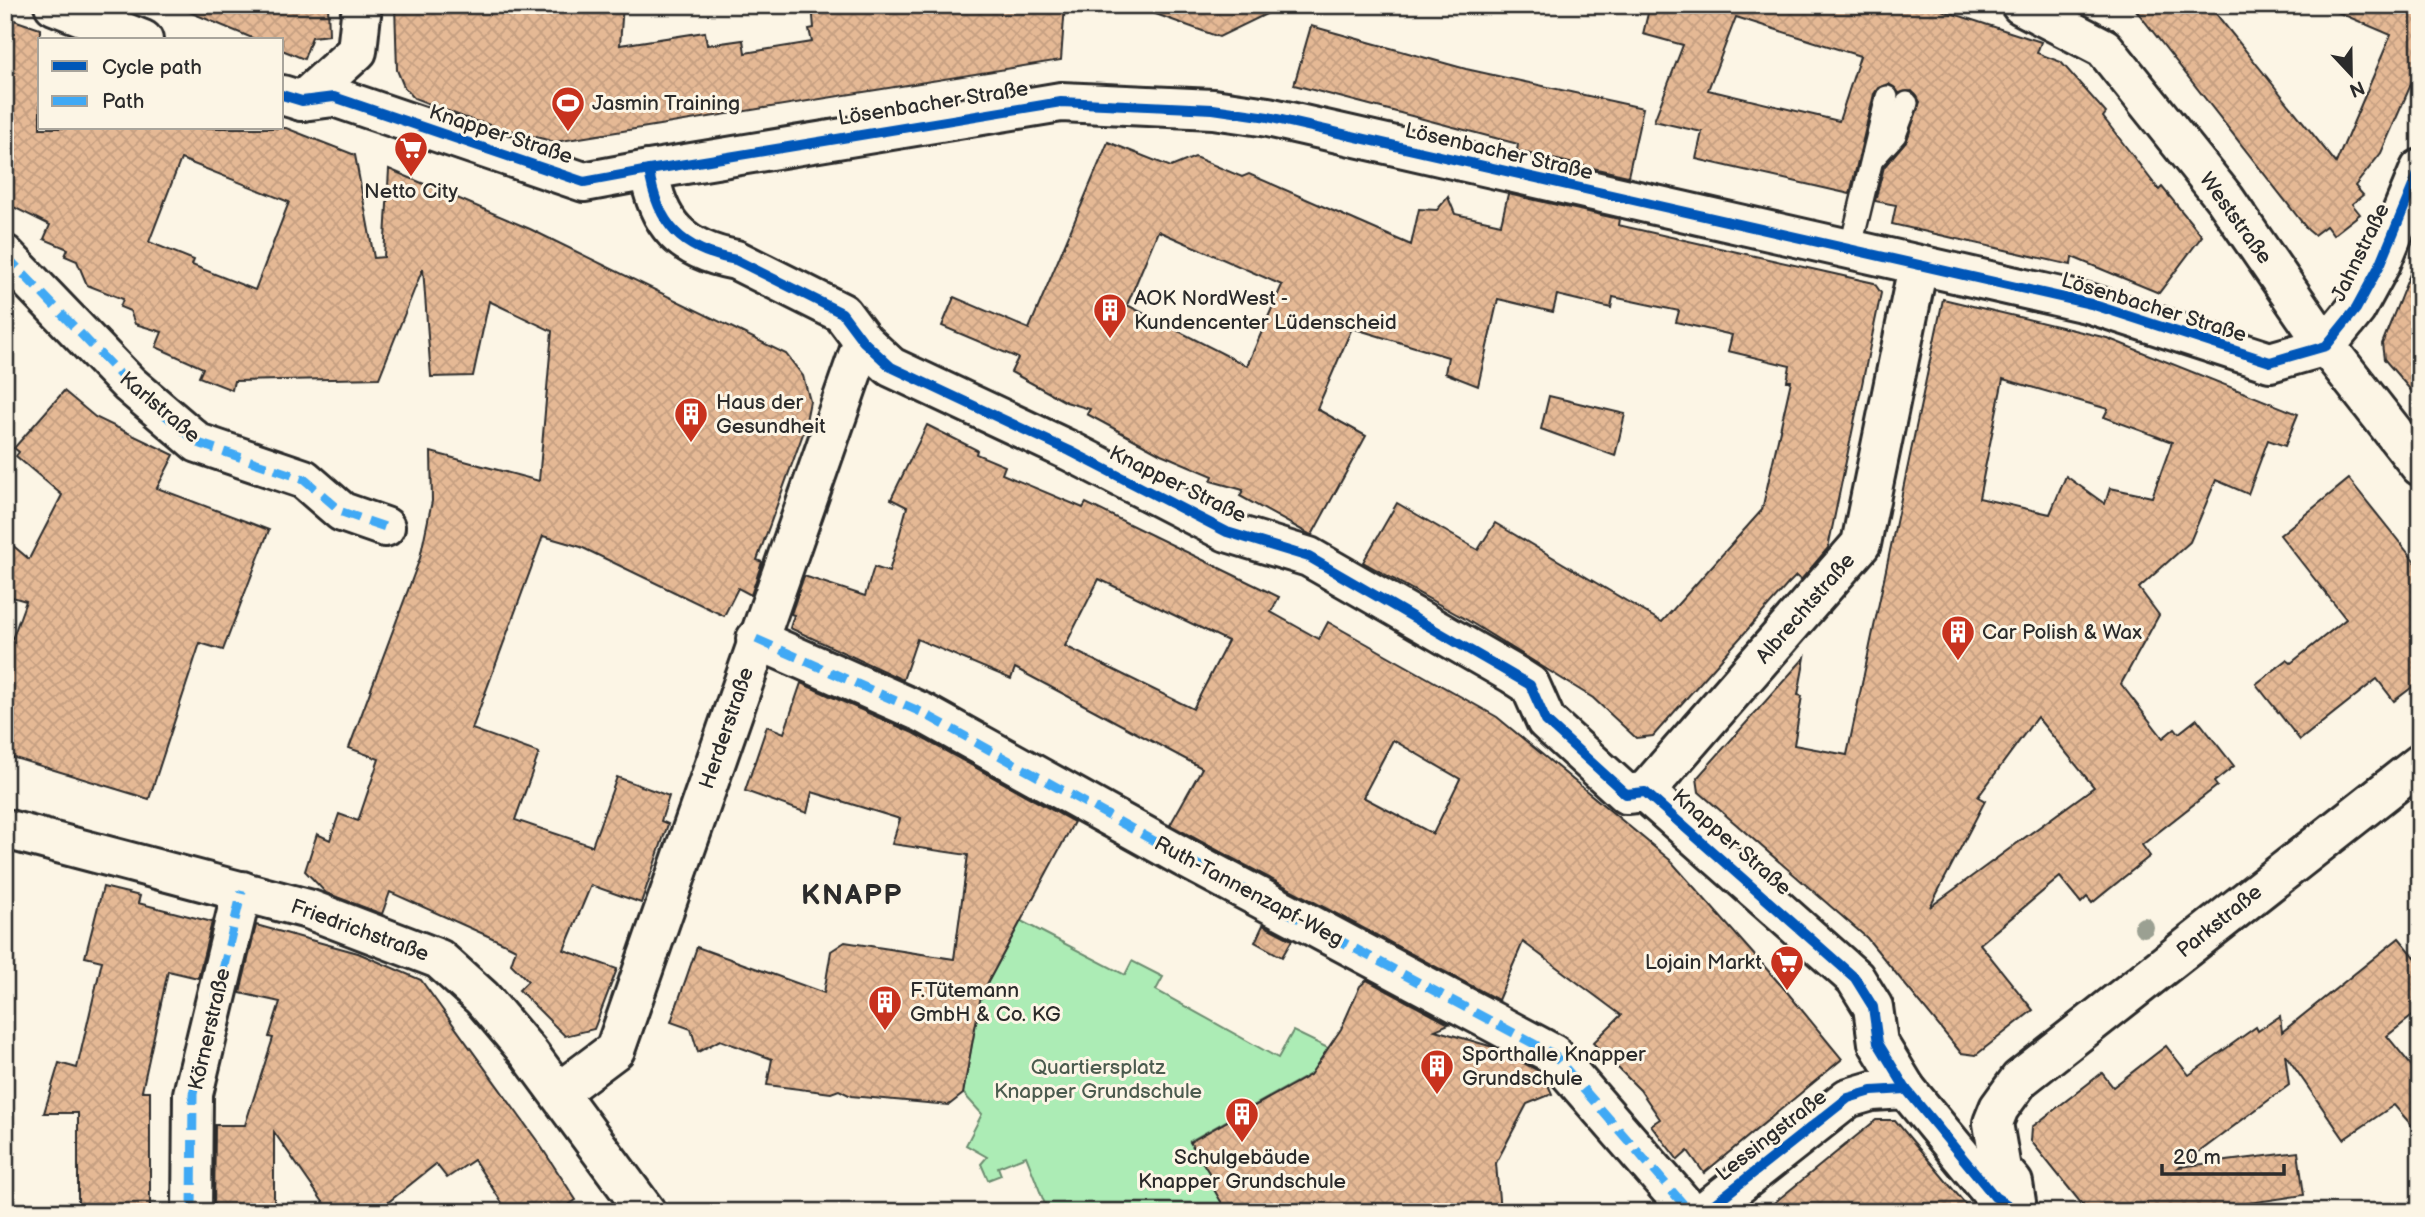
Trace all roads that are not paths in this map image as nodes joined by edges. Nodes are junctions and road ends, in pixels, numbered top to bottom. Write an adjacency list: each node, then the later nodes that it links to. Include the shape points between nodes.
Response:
1 (54, 5): 4 (street)
2 (362, 5): 5 (street, via 357,51)
3 (2021, 5): 13 (street, Weststraße, via 2104,47 2225,199)
4 (138, 38)
5 (292, 98): 8 (street, Knapper Straße, via 334,97 584,182)
6 (1897, 100): 9 (lane, via 1895,135 1872,160)
7 (2420, 169): 13 (street, Jahnstraße, via 2381,263 2356,309)
8 (649, 170): 9 (street, Lösenbacher Straße, via 1061,102 1171,106 1268,117); 12 (street, Knapper Straße, via 660,213 672,232 842,313)
9 (1850, 250): 11 (street, Lösenbacher Straße)
10 (5, 255): 15 (street, Karlstraße, via 129,384 198,443 304,479 342,512)
11 (1918, 266): 13 (street, Lösenbacher Straße, via 2091,304 2270,362); 18 (street, Albrechtstraße, via 1861,544)
12 (863, 341): 16 (street, Herderstraße); 18 (street, Knapper Straße, via 891,367 1070,451 1227,532 1308,557 1456,641 1530,685 1546,721 1626,794)
13 (2326, 346): 14 (street, Weststraße)
14 (2420, 466)
15 (385, 527)
16 (756, 639): 23 (street, Herderstraße, via 615,1050); 27 (street, Ruth-Tannenzapf-Weg, via 923,713 1553,1054)
17 (2420, 764): 21 (street, Parkstraße)
18 (1645, 792): 22 (street, Knapper Straße, via 1855,978 1873,1007 1878,1043)
19 (5, 829): 20 (street, Friedrichstraße)
20 (242, 891): 23 (street, Friedrichstraße, via 340,919 439,959 482,998); 25 (street, Körnerstraße, via 193,1094)
21 (2020, 1079): 24 (street, Knapper Straße, via 1998,1108 1993,1123 2001,1169 2013,1183)
22 (1906, 1089): 24 (street, Knapper Straße, via 1995,1197); 28 (street, Lessingstraße, via 1848,1098)
23 (568, 1106): 26 (street, Friedrichstraße)
24 (2018, 1210)
25 (192, 1212)
26 (646, 1212)
27 (1690, 1212)
28 (1704, 1212)

